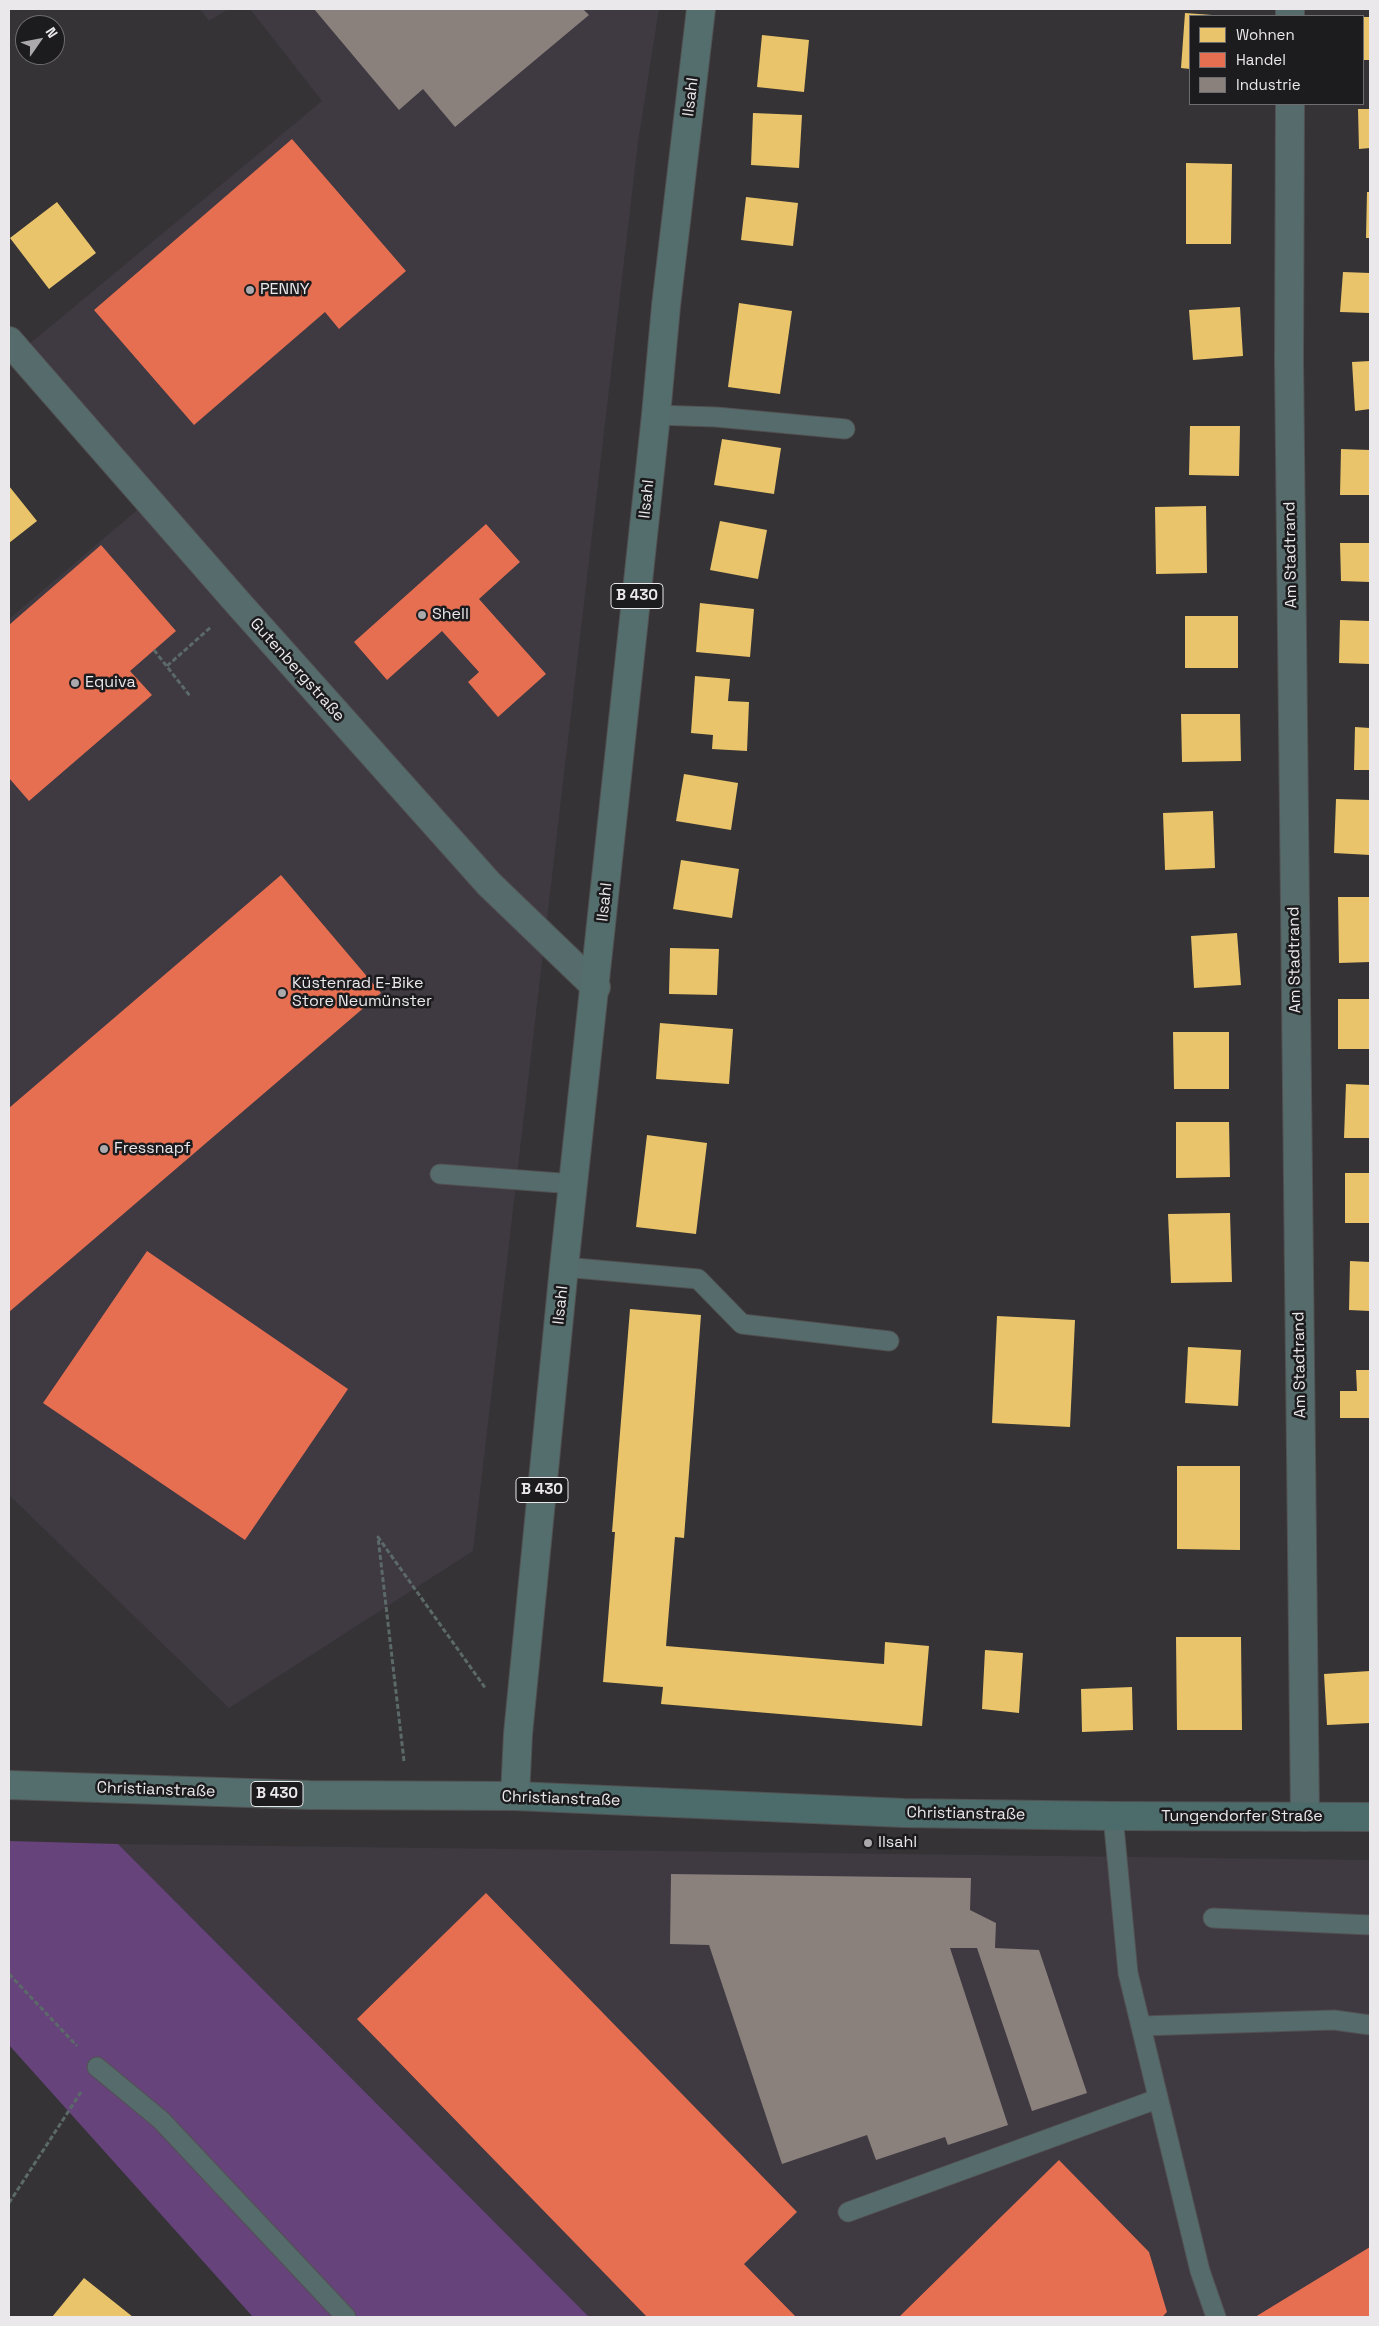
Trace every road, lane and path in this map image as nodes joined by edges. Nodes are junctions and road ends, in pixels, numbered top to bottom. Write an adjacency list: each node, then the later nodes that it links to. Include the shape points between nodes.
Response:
1 (701, 9): 4 (main road, Ilsahl / B 430)
2 (1290, 105): 20 (street, Am Stadtrand, via 1289,390)
3 (9, 342): 6 (street, Gutenbergstraße)
4 (656, 415): 5 (lane, via 716,416); 10 (main road, Ilsahl / B 430)
5 (845, 429)
6 (238, 603): 8 (path); 10 (street, Gutenbergstraße, via 489,884)
7 (154, 650): 8 (path)
8 (167, 666): 9 (path)
9 (190, 696)
10 (596, 987): 12 (main road, Ilsahl / B 430)
11 (440, 1174): 12 (lane)
12 (574, 1184): 13 (main road, Ilsahl / B 430)
13 (564, 1267): 14 (lane, via 698,1279 742,1324); 15 (main road, Ilsahl / B 430)
14 (889, 1341)
15 (518, 1734): 17 (path, via 378,1537); 18 (main road, Ilsahl / B 430)
16 (9, 1785): 17 (main road, Christianstraße / B 430)
17 (408, 1796): 18 (main road, Christianstraße / B 430)
18 (515, 1796): 19 (main road, Christianstraße, via 904,1813)
19 (1113, 1816): 20 (main road, Tungendorfer Straße); 26 (lane, via 1128,1972)
20 (1305, 1817): 21 (main road, Tungendorfer Straße)
21 (1370, 1817)
22 (1213, 1918): 23 (lane)
23 (1370, 1925)
24 (9, 1974): 27 (path)
25 (1370, 2025): 26 (lane, via 1334,2020)
26 (1140, 2026): 28 (lane)
27 (98, 2067): 29 (path); 31 (lane, via 161,2120)
28 (1157, 2099): 30 (lane); 32 (lane, via 1200,2271)
29 (9, 2203)
30 (848, 2212)
31 (346, 2317)
32 (1216, 2317)

